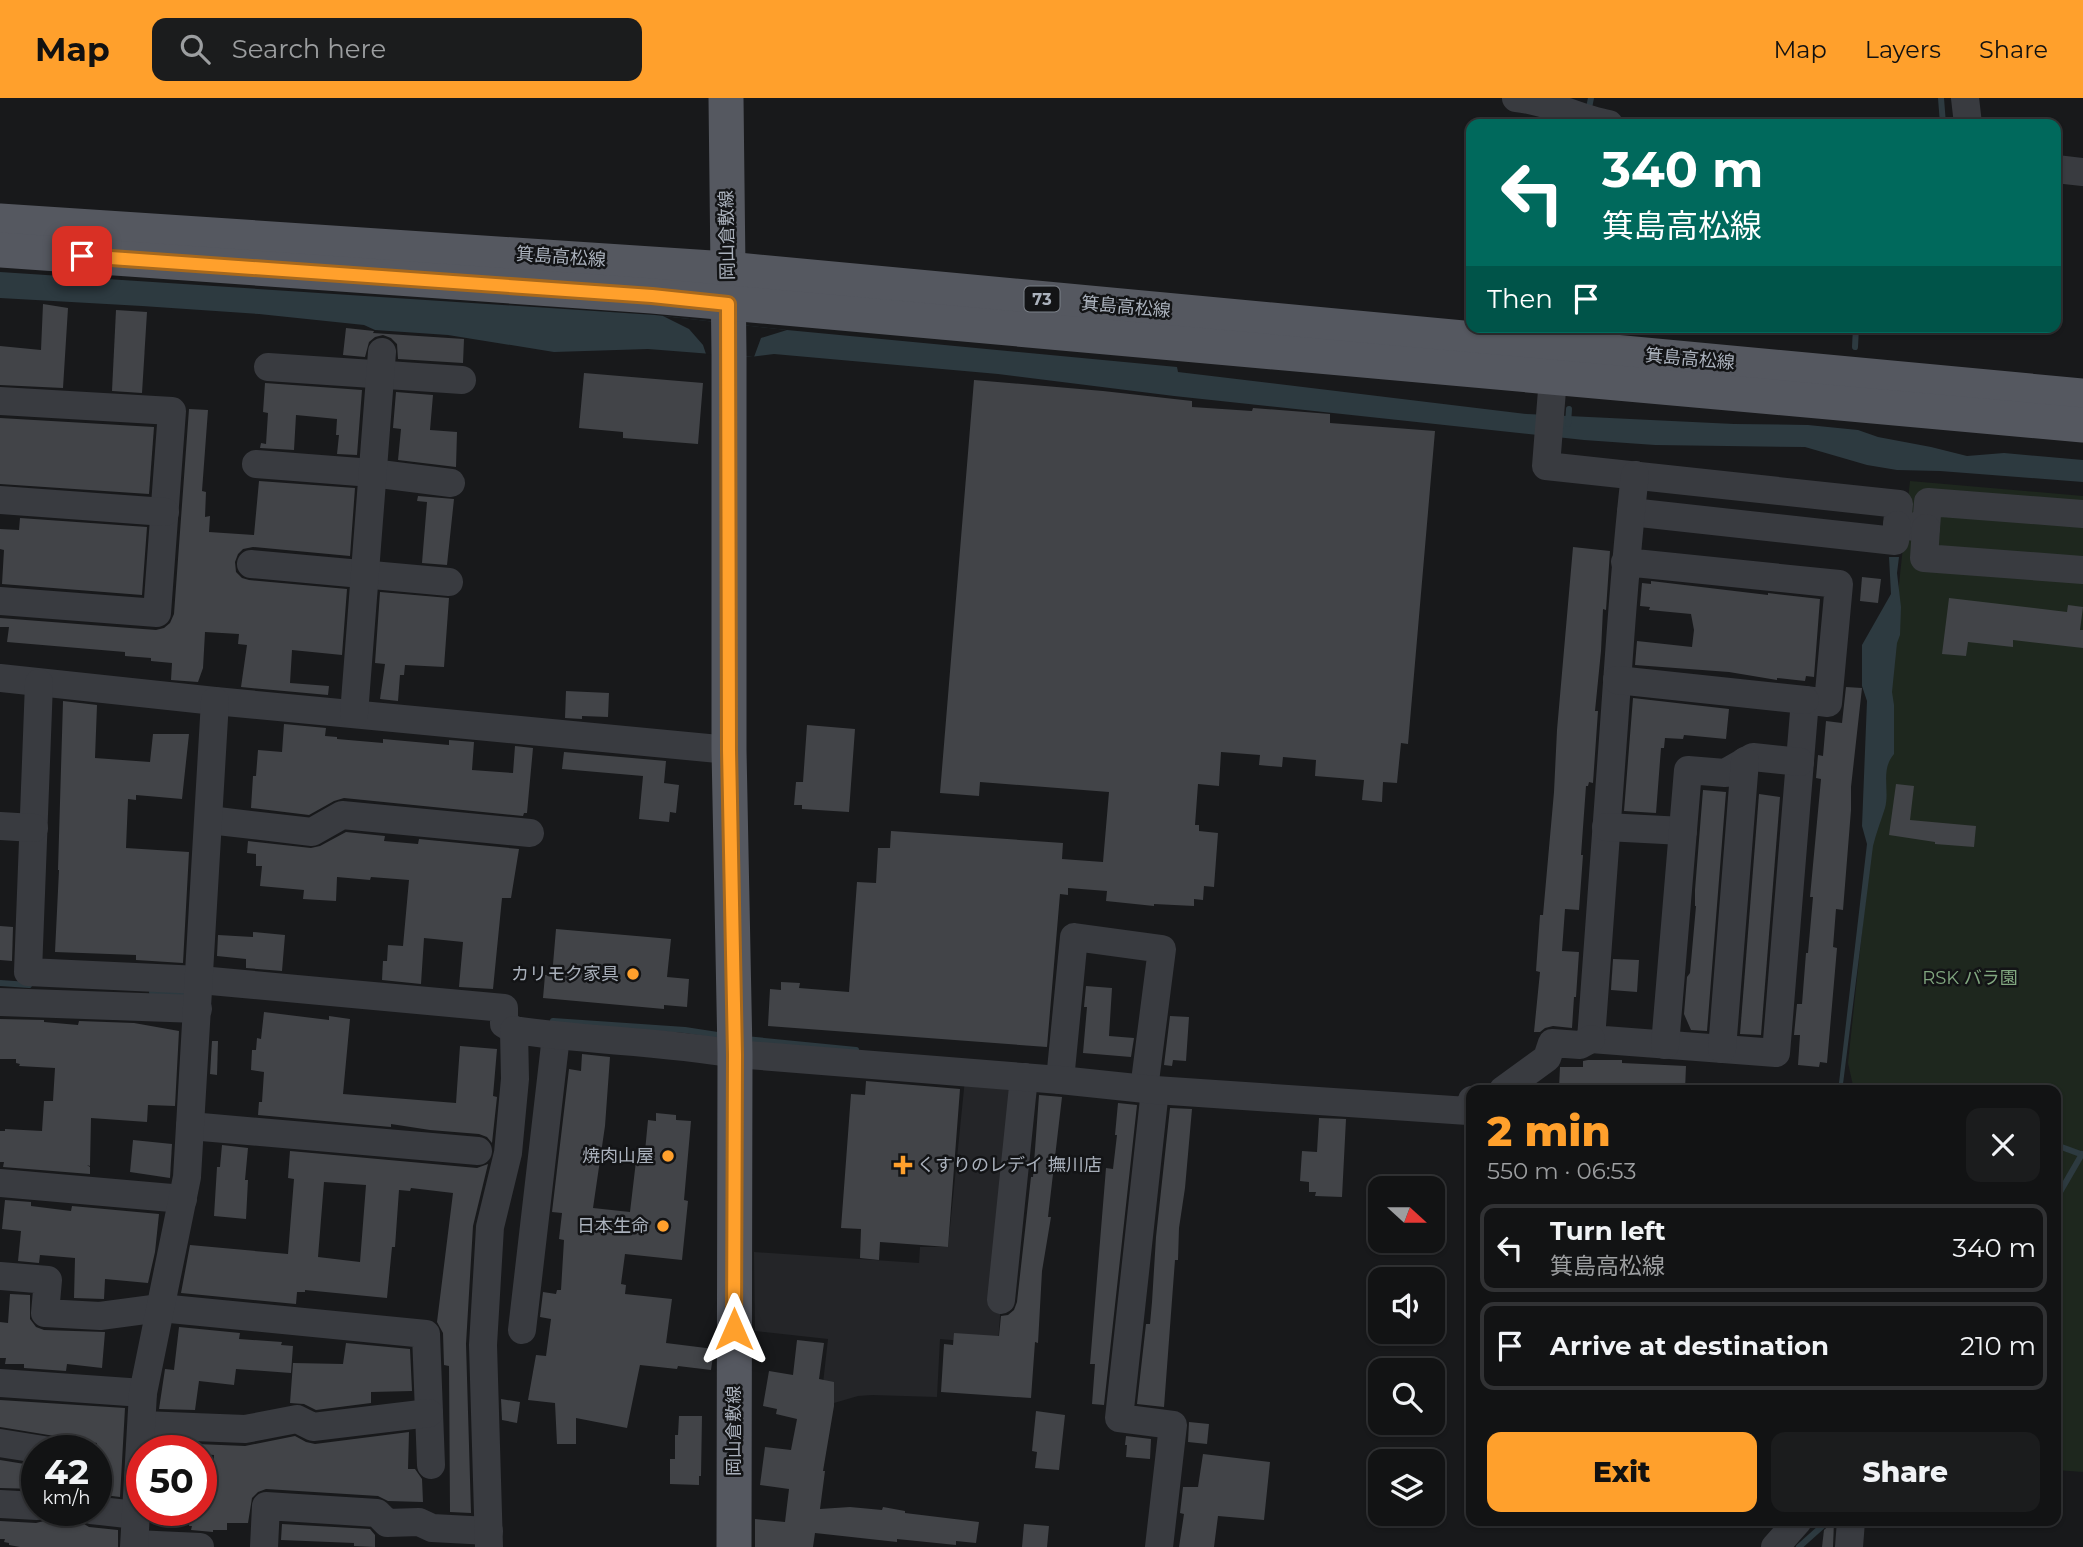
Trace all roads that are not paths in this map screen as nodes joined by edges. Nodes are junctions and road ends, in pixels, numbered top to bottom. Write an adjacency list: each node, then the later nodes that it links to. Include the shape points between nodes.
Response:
1 (726, 98): 10 (main road, 岡山倉敷線)
2 (1516, 98): 4 (street)
3 (1965, 98): 5 (street)
4 (1581, 116)
5 (1967, 119)
6 (2061, 170): 7 (street)
7 (2083, 172)
8 (0, 221): 10 (main road, 箕島高松線 / 73)
9 (0, 250): 11 (main road, 箕島高松線 / 73, via 652,296)
10 (727, 269): 11 (main road, 岡山倉敷線); 12 (main road, 箕島高松線 / 73)
11 (728, 327): 12 (main road, 箕島高松線 / 73); 40 (main road, 岡山倉敷線)
12 (1555, 351): 16 (main road, 箕島高松線 / 73); 18 (main road, 箕島高松線 / 73); 21 (street, via 1546,466)
13 (381, 363): 14 (street); 15 (street); 20 (street)
14 (268, 367)
15 (462, 380)
16 (2083, 396)
17 (0, 401): 24 (street, via 172,411)
18 (2083, 425)
19 (256, 464): 20 (street)
20 (372, 473): 22 (street); 31 (street)
21 (1635, 475): 25 (street); 27 (street, via 1899,504)
22 (451, 483)
23 (0, 500): 24 (street)
24 (165, 512): 33 (street, via 157,613)
25 (1631, 512): 27 (street, via 1895,541); 28 (street)
26 (2083, 514): 27 (street, via 1928,502)
27 (1910, 526): 30 (street, via 1924,558)
28 (1626, 562): 35 (street); 37 (street, via 1839,584 1828,703)
29 (251, 564): 31 (street)
30 (2083, 570)
31 (365, 575): 32 (street); 39 (street)
32 (449, 582)
33 (0, 601)
34 (0, 678): 36 (street)
35 (1617, 680): 37 (street); 45 (street)
36 (39, 683): 38 (street); 46 (street)
37 (1805, 700): 42 (street)
38 (215, 701): 39 (street); 43 (street)
39 (354, 714): 40 (street)
40 (729, 750): 54 (main road, 岡山倉敷線)
41 (1745, 761): 42 (street, via 1753,757); 47 (street, via 1725,773 1688,770); 56 (street)
42 (1800, 762): 56 (street, via 1776,1053)
43 (208, 820): 48 (street, via 312,832 342,815); 49 (street)
44 (0, 826): 46 (street)
45 (1606, 827): 47 (street); 53 (street)
46 (34, 828): 49 (street, via 28,972)
47 (1683, 831): 55 (street)
48 (530, 833)
49 (199, 993): 50 (street); 51 (street, via 504,1008); 62 (street)
50 (0, 1002)
51 (507, 1021): 52 (street); 83 (street, via 515,1079 508,1153 491,1227 483,1345)
52 (556, 1036): 54 (street, via 692,1047); 69 (street)
53 (1591, 1039): 55 (street); 60 (street, via 1580,1045 1552,1043 1547,1058)
54 (734, 1045): 58 (street); 87 (main road, 岡山倉敷線)
55 (1665, 1045): 56 (street)
56 (1722, 1049)
57 (1061, 1073): 58 (street); 59 (street); 59 (street, via 1074,937 1162,949)
58 (1024, 1077): 67 (street)
59 (1148, 1084): 61 (street); 88 (street, via 1119,1418 1173,1425)
60 (1510, 1085)
61 (1466, 1111)
62 (190, 1126): 63 (street); 65 (street)
63 (478, 1151)
64 (0, 1183): 65 (street)
65 (183, 1199): 68 (street)
66 (0, 1276): 68 (street, via 48,1280 45,1314 100,1316)
67 (1001, 1300)
68 (160, 1308): 71 (street); 72 (street, via 426,1334)
69 (522, 1330)
70 (0, 1383): 71 (street)
71 (144, 1393): 73 (street)
72 (429, 1413): 73 (street, via 313,1427 297,1419 245,1429); 77 (street)
73 (142, 1424): 74 (street)
74 (141, 1435)
75 (0, 1443): 76 (street)
76 (21, 1446)
77 (431, 1465)
78 (0, 1504): 79 (street)
79 (21, 1505)
80 (136, 1526): 84 (street)
81 (1794, 1526): 89 (street)
82 (1851, 1526): 90 (street)
83 (489, 1539): 86 (street, via 419,1522 387,1523 377,1513 266,1506)
84 (135, 1545): 85 (street)
85 (200, 1547)
86 (264, 1547)
87 (734, 1547)
88 (1159, 1547)
89 (1775, 1547)
90 (1849, 1547)

